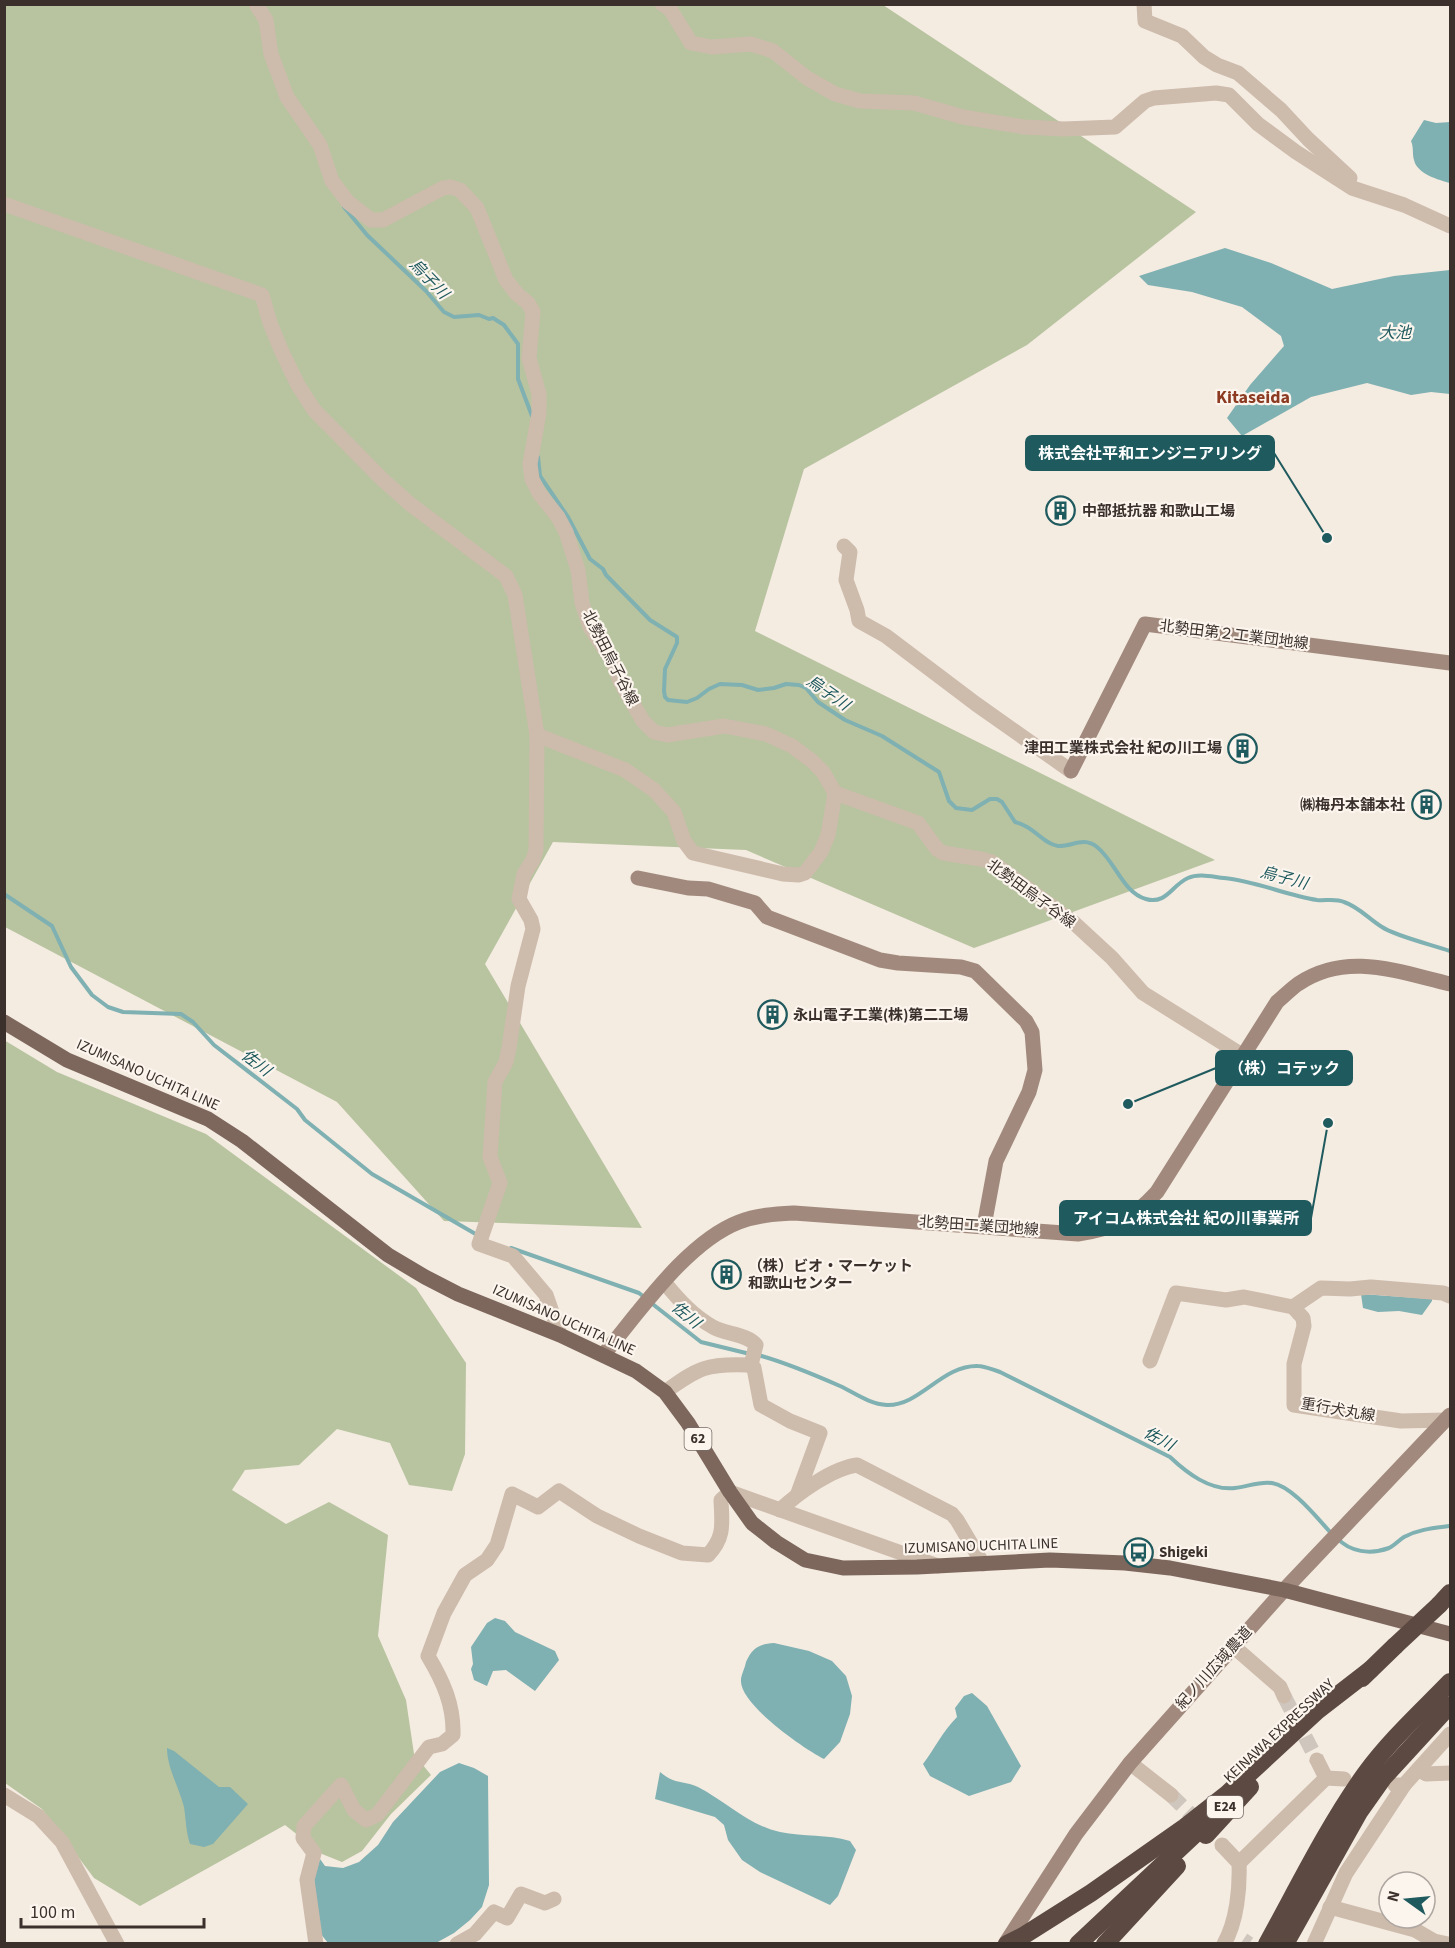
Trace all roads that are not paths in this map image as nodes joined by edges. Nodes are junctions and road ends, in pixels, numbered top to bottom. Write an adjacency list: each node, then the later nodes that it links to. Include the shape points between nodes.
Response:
1 (256, 4): 10 (street, 北勢田烏子谷線, via 266,20 271,54 288,97 320,145 332,181 348,202 371,220 383,220 442,188 451,187 460,190 477,208 506,280 532,312 529,358 539,394 530,464 532,479 566,532 590,627 643,721 654,732 667,735 724,726 766,734 813,761)
2 (662, 4): 4 (street, via 670,9 690,43 712,47 751,44 773,51 807,78 835,94 860,101 914,103 1024,127 1064,129 1115,127 1145,100 1154,98 1230,95 1258,124 1296,152)
3 (1144, 4): 4 (street, via 1145,21 1182,36 1204,57 1238,73)
4 (1368, 194): 6 (street)
5 (4, 204): 9 (street, via 262,295 282,352 314,410 410,504 506,576 515,595)
6 (1450, 226)
7 (844, 546): 8 (street, 北勢田第２工業団地線, via 850,552 846,580 859,621 886,636 1071,771 1145,624)
8 (1450, 663)
9 (537, 735): 10 (street, via 625,770 654,790 674,812 684,841 693,853 783,873 805,873 821,852); 19 (street, via 536,850 519,899 533,929 518,986 506,1062 495,1082 490,1157 500,1183 481,1236 513,1256 546,1295)
10 (835, 793): 14 (street, 北勢田烏子谷線, via 918,823 943,853 993,862 1073,922 1143,993)
11 (638, 878): 15 (street, via 708,889 755,903 767,917 880,960 975,971 1026,1021 1032,1032 1035,1070 1029,1092 996,1161)
12 (1450, 984): 14 (street, 北勢田工業団地線, via 1370,966 1347,965 1321,972 1298,984 1277,1002)
13 (4, 1022): 19 (main road, IZUMISANO UCHITA LINE / 62, via 67,1060 208,1119 388,1255 425,1277)
14 (1242, 1055): 15 (street, 北勢田工業団地線, via 1157,1192 1121,1223 1098,1232 1078,1234)
15 (984, 1226): 16 (street, 北勢田工業団地線, via 794,1213 753,1217 713,1236)
16 (660, 1287): 20 (street, 北勢田工業団地線); 21 (street, via 716,1329 755,1343)
17 (1450, 1296): 18 (street, via 1371,1287 1322,1288)
18 (1293, 1307): 22 (street, via 1244,1297 1226,1300 1176,1293); 24 (street, 重行犬丸線, via 1303,1318 1304,1326 1294,1364 1294,1405 1401,1421)
19 (560, 1335): 20 (main road, IZUMISANO UCHITA LINE / 62)
20 (604, 1354): 23 (main road, IZUMISANO UCHITA LINE / 62)
21 (752, 1358): 23 (street, via 700,1369); 26 (street, via 761,1405 820,1433)
22 (1150, 1361)
23 (665, 1392): 25 (main road, IZUMISANO UCHITA LINE / 62)
24 (1448, 1417): 30 (street, 紀ノ川広域農道)
25 (730, 1492): 27 (street); 29 (main road, IZUMISANO UCHITA LINE / 62, via 752,1523 805,1560 843,1568); 54 (street, via 721,1500 722,1529 717,1545 708,1555 682,1553 639,1536 597,1516 559,1491 538,1507 512,1494 497,1545 487,1560 465,1575 444,1612 428,1656 450,1701 453,1735 429,1748 377,1815 366,1820 354,1810 341,1785 304,1826 303,1838 314,1853 307,1880)
26 (798, 1493): 27 (street); 28 (street, via 848,1466 865,1468 952,1514)
27 (780, 1509): 29 (street)
28 (983, 1564): 29 (main road, IZUMISANO UCHITA LINE / 62); 30 (main road, IZUMISANO UCHITA LINE / 62, via 1050,1560 1125,1563)
29 (939, 1566)
30 (1284, 1590): 32 (main road, IZUMISANO UCHITA LINE / 62); 33 (street, 紀ノ川広域農道)
31 (1445, 1599): 34 (highway, KEINAWA EXPRESSWAY / E24, bridge)
32 (1450, 1634)
33 (1233, 1646): 36 (street, via 1280,1687); 41 (street, 紀ノ川広域農道)
34 (1370, 1670): 40 (highway, KEINAWA EXPRESSWAY / E24); 56 (highway, via 1227,1794 1157,1848)
35 (1450, 1682): 59 (highway, via 1367,1772 1325,1838)
36 (1284, 1696)
37 (1450, 1705): 60 (highway, via 1383,1778 1359,1812)
38 (1450, 1734): 42 (street)
39 (1317, 1760): 44 (street)
40 (1274, 1761): 57 (highway, KEINAWA EXPRESSWAY / E24); 58 (highway)
41 (1130, 1763): 47 (street); 56 (street, 紀ノ川広域農道, via 1076,1834)
42 (1419, 1769): 43 (street, via 1425,1774); 51 (street, via 1400,1785 1346,1873)
43 (1450, 1773)
44 (1326, 1778): 45 (street); 49 (street)
45 (1344, 1779)
46 (4, 1795): 53 (street, via 38,1816 62,1842)
47 (1171, 1795)
48 (1222, 1845): 49 (street)
49 (1239, 1863): 52 (street)
50 (554, 1899): 55 (street, via 544,1903 521,1894 507,1918 494,1912 474,1934)
51 (1330, 1907): 61 (street); 62 (street, via 1415,1930)
52 (1232, 1939)
53 (117, 1944)
54 (316, 1944)
55 (457, 1944)
56 (1006, 1944)
57 (1078, 1944)
58 (1105, 1944)
59 (1267, 1944)
60 (1285, 1944)
61 (1314, 1944)
62 (1448, 1944)

